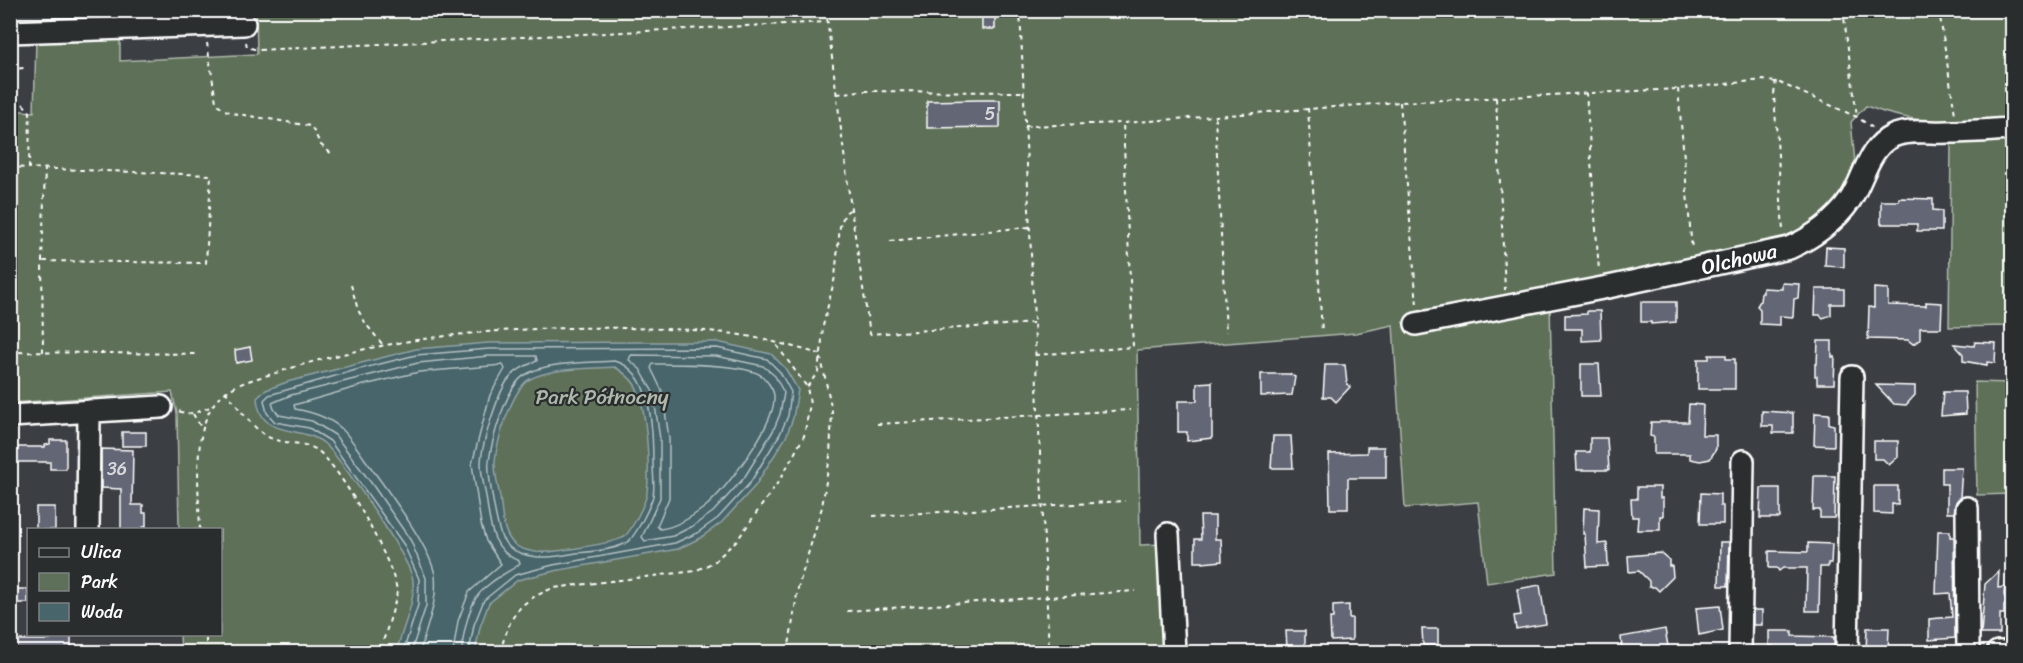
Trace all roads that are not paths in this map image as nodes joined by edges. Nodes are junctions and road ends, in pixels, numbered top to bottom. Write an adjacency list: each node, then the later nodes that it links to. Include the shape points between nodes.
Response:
1 (244, 24): 2 (street)
2 (10, 32)
3 (2013, 129): 4 (street, Olchowa, via 1906,132 1887,139 1870,159 1848,203 1825,226 1797,244 1600,289)
4 (1417, 323)
5 (1852, 377): 15 (street)
6 (161, 407): 7 (street)
7 (89, 411): 8 (street); 11 (street)
8 (10, 416)
9 (1743, 461): 14 (street)
10 (1967, 508): 16 (street)
11 (88, 528)
12 (1168, 534): 13 (street)
13 (1174, 652)
14 (1740, 652)
15 (1847, 652)
16 (1968, 652)
17 (1998, 652): 18 (street)
18 (2013, 652)

